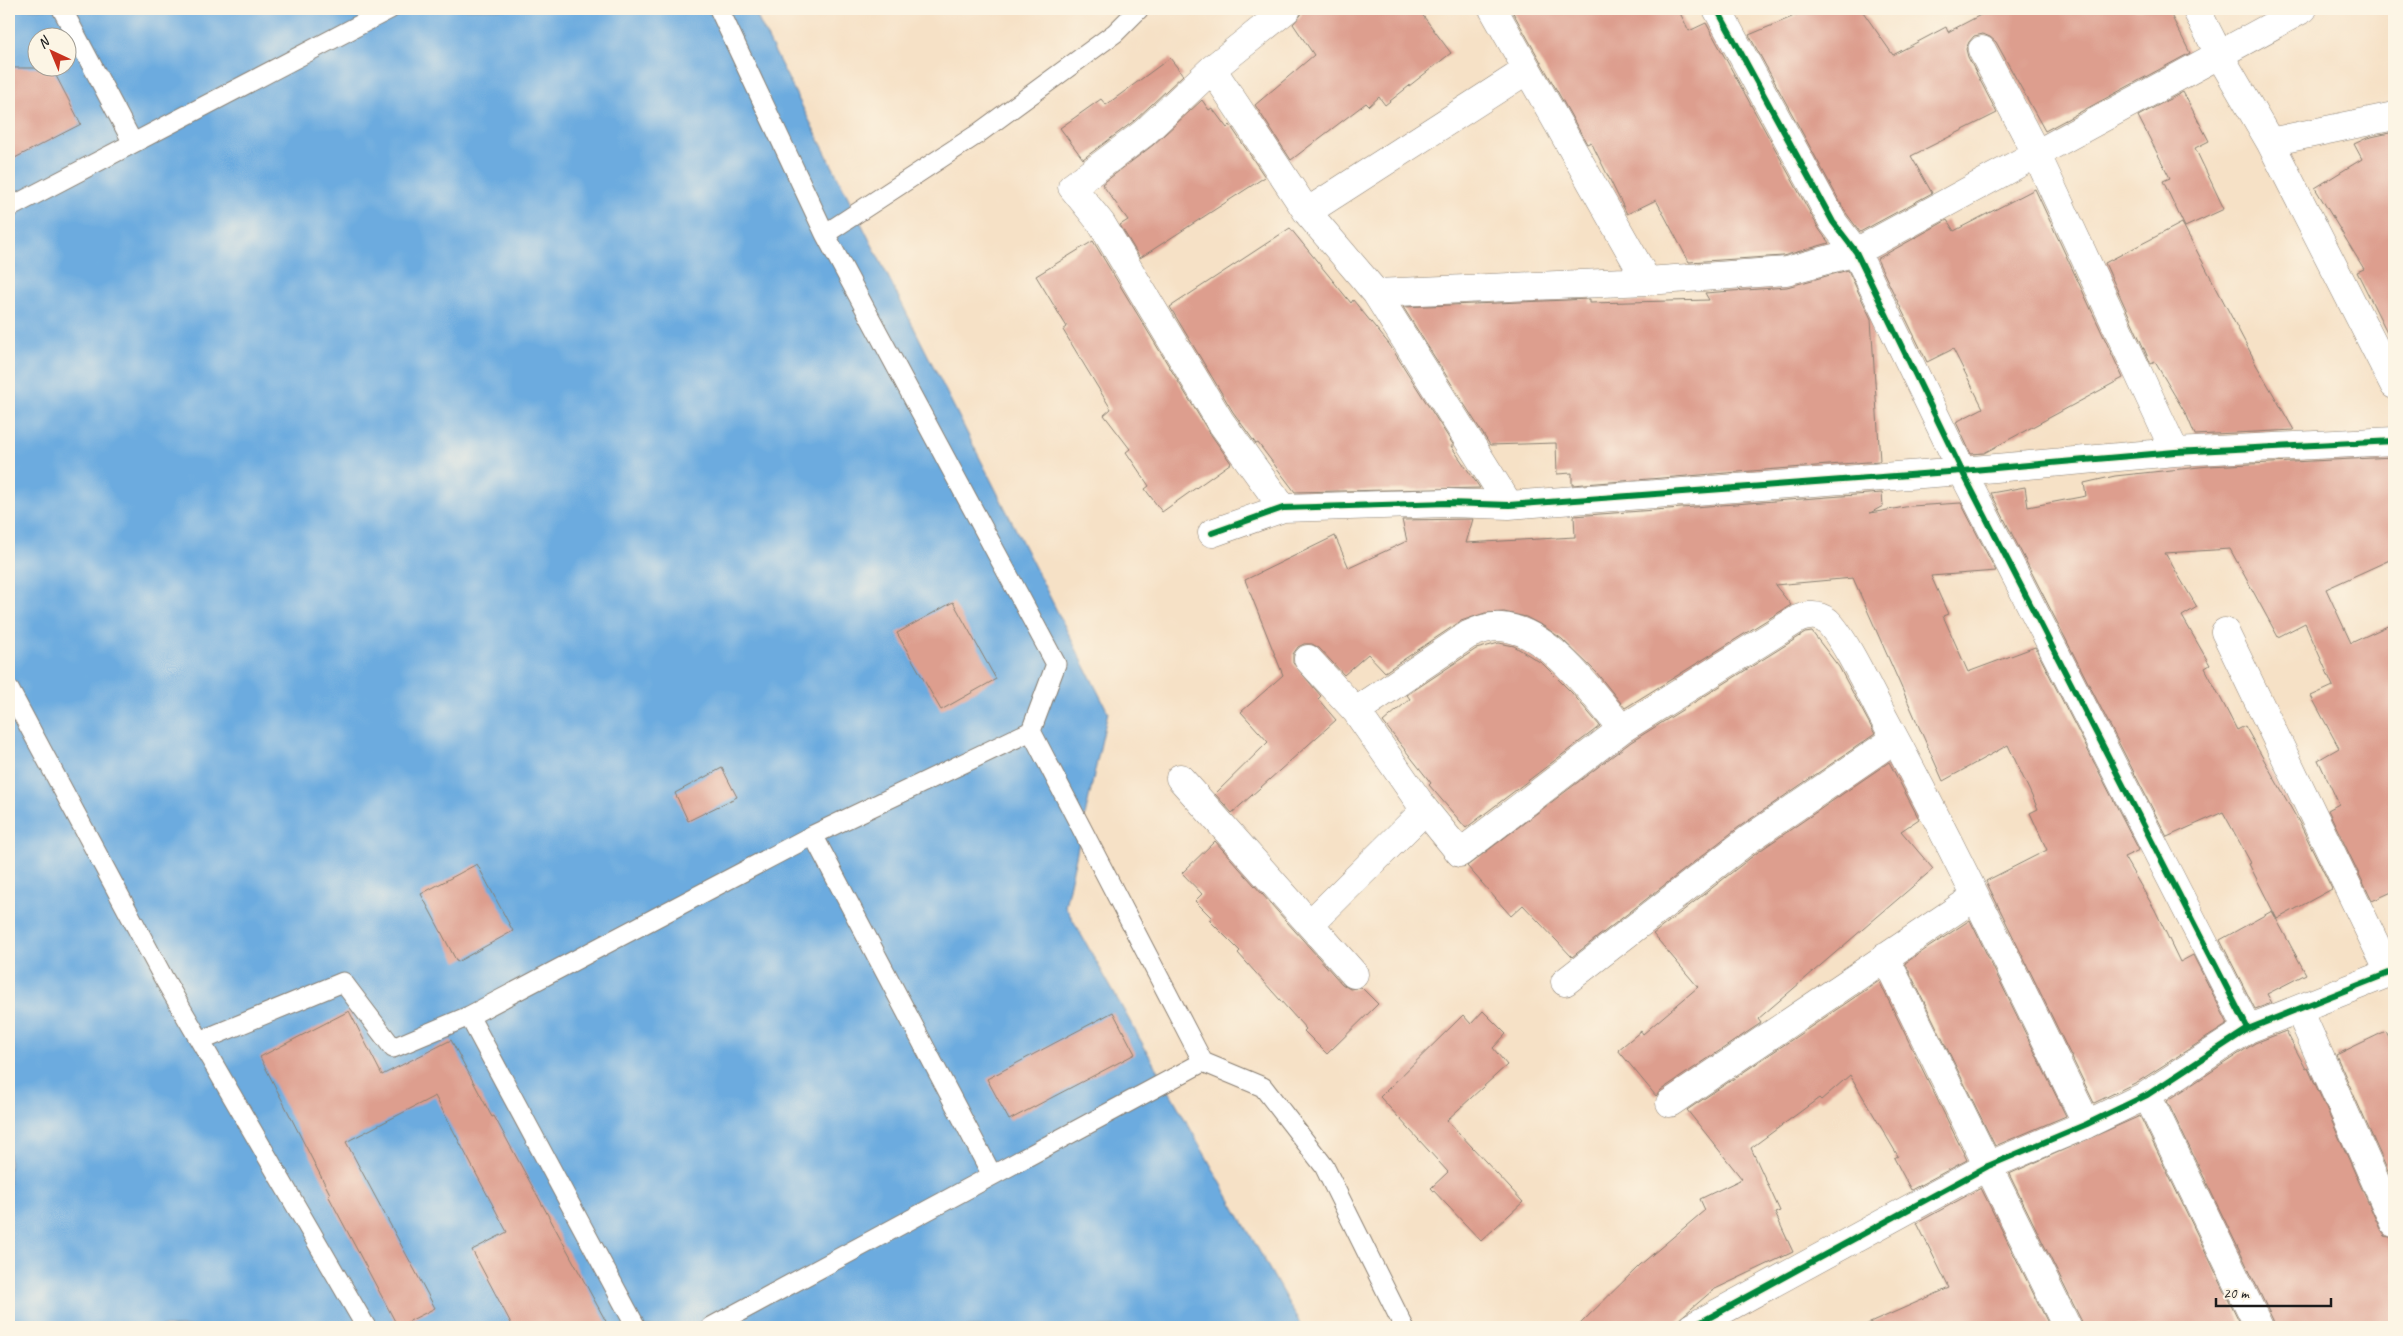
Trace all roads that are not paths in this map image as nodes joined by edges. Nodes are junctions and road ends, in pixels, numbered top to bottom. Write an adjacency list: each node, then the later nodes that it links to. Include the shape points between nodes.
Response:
1 (62, 9): 16 (lane)
2 (390, 9): 16 (lane)
3 (720, 9): 20 (lane)
4 (1139, 9): 20 (lane, via 1114,33 976,135)
5 (1287, 9): 12 (street)
6 (1493, 9): 13 (street)
7 (1717, 9): 21 (street, via 1834,222)
8 (2196, 9): 11 (street)
9 (2303, 9): 11 (street)
10 (1982, 50): 17 (street)
11 (2220, 56): 15 (street); 17 (street)
12 (1212, 69): 19 (street); 29 (street, via 1144,133 1072,187 1101,223 1220,421)
13 (1526, 70): 19 (street); 22 (street)
14 (2394, 116): 15 (street)
15 (2270, 142): 24 (street)
16 (133, 143): 18 (lane)
17 (2036, 153): 21 (street); 26 (street)
18 (9, 208)
19 (1307, 212): 23 (street)
20 (825, 234): 36 (lane, via 1056,664)
21 (1856, 252): 22 (street, via 1786,271); 27 (street)
22 (1647, 280): 23 (street)
23 (1376, 293): 28 (street)
24 (2394, 385)
25 (2394, 441): 26 (street)
26 (2175, 452): 27 (street)
27 (1962, 471): 28 (street); 49 (street)
28 (1509, 505): 29 (street, via 1448,503)
29 (1283, 508): 30 (street)
30 (1212, 533)
31 (2225, 632): 44 (street)
32 (1308, 659): 34 (street)
33 (9, 689): 50 (lane)
34 (1356, 711): 35 (street, via 1468,635 1484,628 1502,627 1520,632 1549,648 1574,670); 39 (street)
35 (1622, 729): 37 (street, via 1798,619 1810,615 1826,621 1839,637); 39 (street, via 1460,853)
36 (1031, 732): 40 (lane); 51 (lane)
37 (1895, 739): 41 (street); 46 (street, via 1750,839)
38 (1180, 778): 42 (street)
39 (1425, 810): 42 (street)
40 (813, 835): 48 (lane); 56 (lane)
41 (1975, 897): 43 (street); 54 (street)
42 (1310, 924): 45 (street)
43 (1885, 957): 53 (street); 55 (street)
44 (2391, 972): 47 (street)
45 (1354, 974)
46 (1565, 982)
47 (2299, 1010): 49 (street); 57 (street)
48 (469, 1016): 50 (lane, via 393,1048 342,982); 59 (lane)
49 (2248, 1029): 52 (street)
50 (200, 1041): 58 (lane)
51 (1203, 1062): 56 (lane); 61 (lane, via 1263,1087 1324,1166)
52 (2147, 1095): 54 (street); 64 (street)
53 (1670, 1103)
54 (2087, 1124): 55 (street)
55 (1988, 1166): 62 (street); 63 (street)
56 (992, 1175): 60 (lane)
57 (2394, 1223)
58 (366, 1327)
59 (636, 1327)
60 (710, 1327)
61 (1404, 1327)
62 (1692, 1327)
63 (2067, 1327)
64 (2259, 1327)

